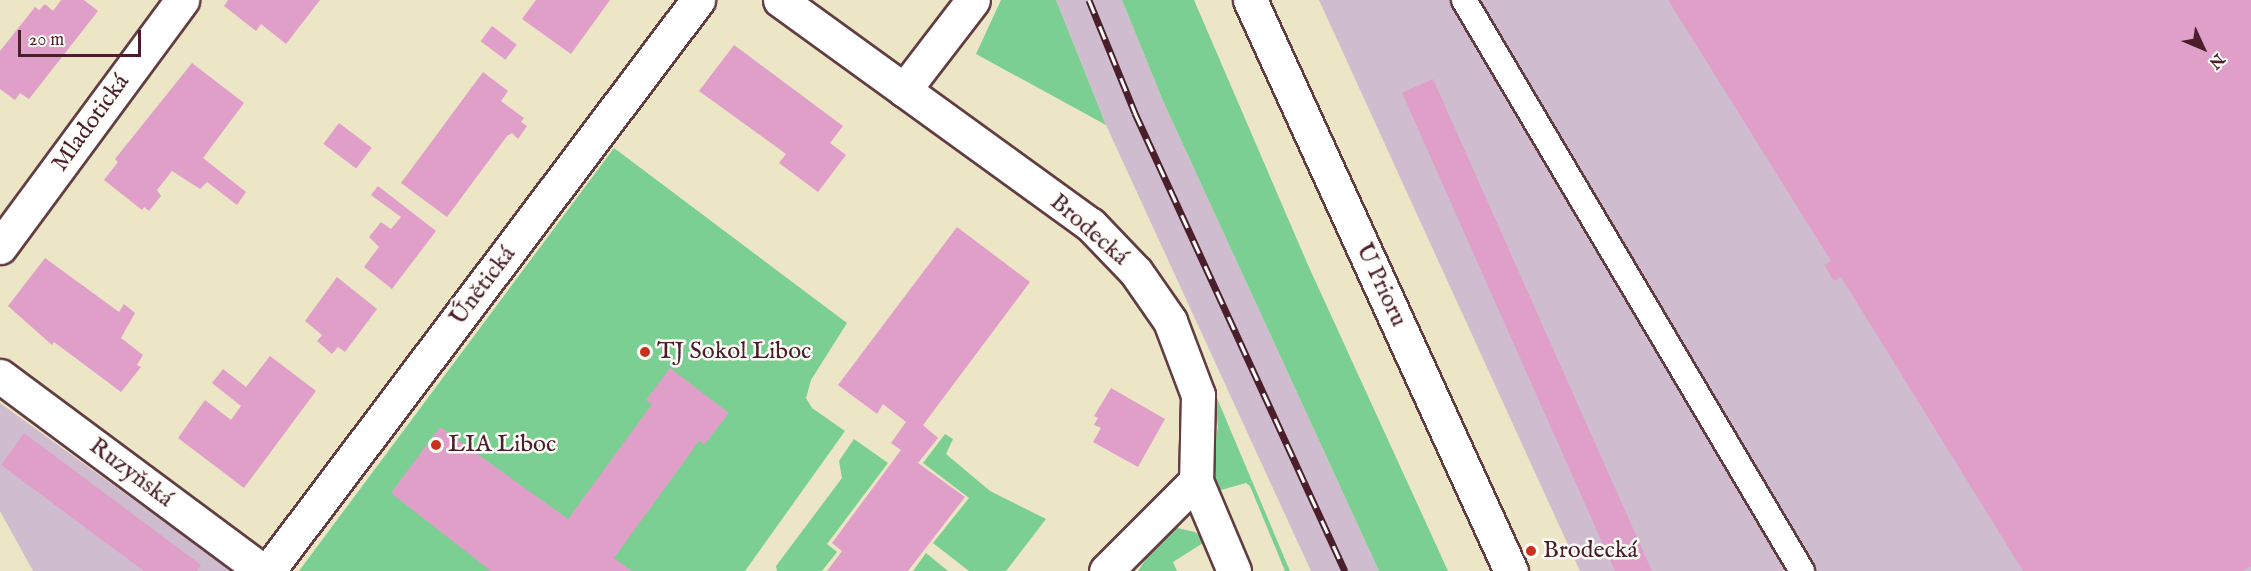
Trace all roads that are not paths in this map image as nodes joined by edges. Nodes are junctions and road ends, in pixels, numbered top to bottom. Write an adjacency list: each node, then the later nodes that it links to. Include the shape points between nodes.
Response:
1 (182, 0): 8 (street, Mladotická)
2 (698, 0): 12 (street, Únětická)
3 (780, 0): 7 (street, Brodecká)
4 (974, 0): 7 (street)
5 (1250, 0): 15 (street, U Prioru)
6 (1464, 0): 16 (lane)
7 (904, 90): 10 (street, Brodecká, via 1090,224 1136,272 1170,321 1198,394)
8 (0, 247)
9 (0, 376): 11 (street, Ruzyňská)
10 (1196, 481): 13 (street); 14 (street, Brodecká)
11 (263, 571)
12 (268, 571)
13 (1106, 571)
14 (1234, 571)
15 (1511, 571)
16 (1802, 571)

